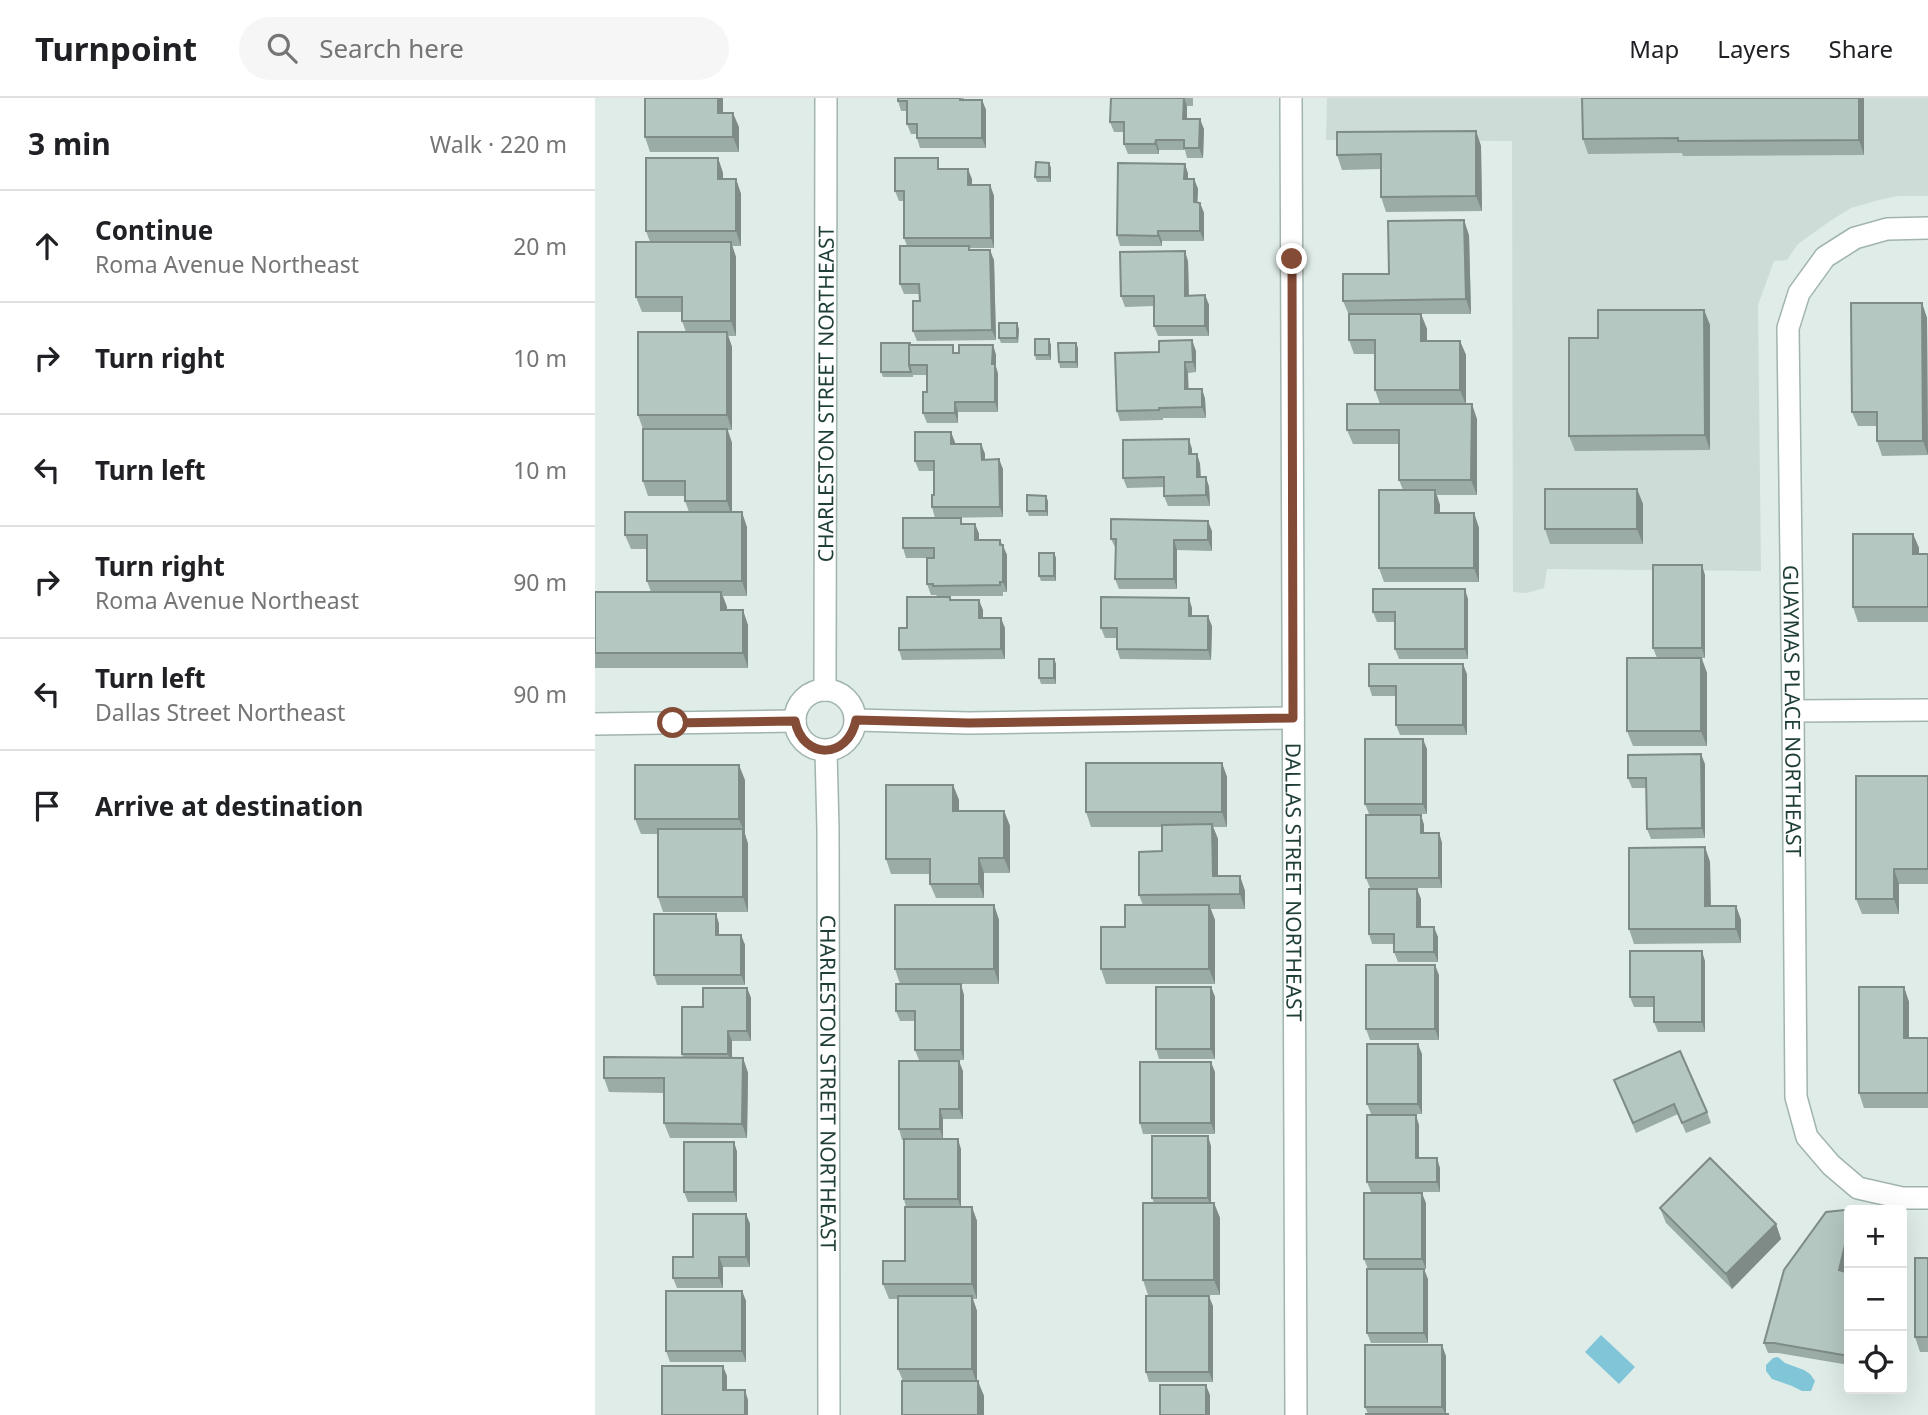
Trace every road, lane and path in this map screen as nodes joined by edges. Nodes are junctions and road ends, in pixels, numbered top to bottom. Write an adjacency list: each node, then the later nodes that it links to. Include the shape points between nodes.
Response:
1 (826, 98): 4 (street, CHARLESTON STREET NORTHEAST)
2 (1291, 98): 7 (street, DALLAS STREET NORTHEAST)
3 (1928, 228): 6 (street, GUAYMAS PLACE NORTHEAST, via 1887,229 1855,239 1825,257 1799,293 1789,328)
4 (825, 690): 8 (street, via 843,696); 9 (street, via 801,703)
5 (1928, 710): 6 (street)
6 (1793, 711): 12 (street, GUAYMAS PLACE NORTHEAST, via 1796,1097 1807,1137 1859,1188 1902,1198)
7 (1293, 718): 8 (street, via 969,723); 14 (street, DALLAS STREET NORTHEAST)
8 (856, 720): 11 (street, via 850,738)
9 (795, 721): 10 (street); 11 (street, via 808,745)
10 (595, 724)
11 (825, 751): 13 (street, CHARLESTON STREET NORTHEAST)
12 (1928, 1198)
13 (829, 1415)
14 (1296, 1415)

